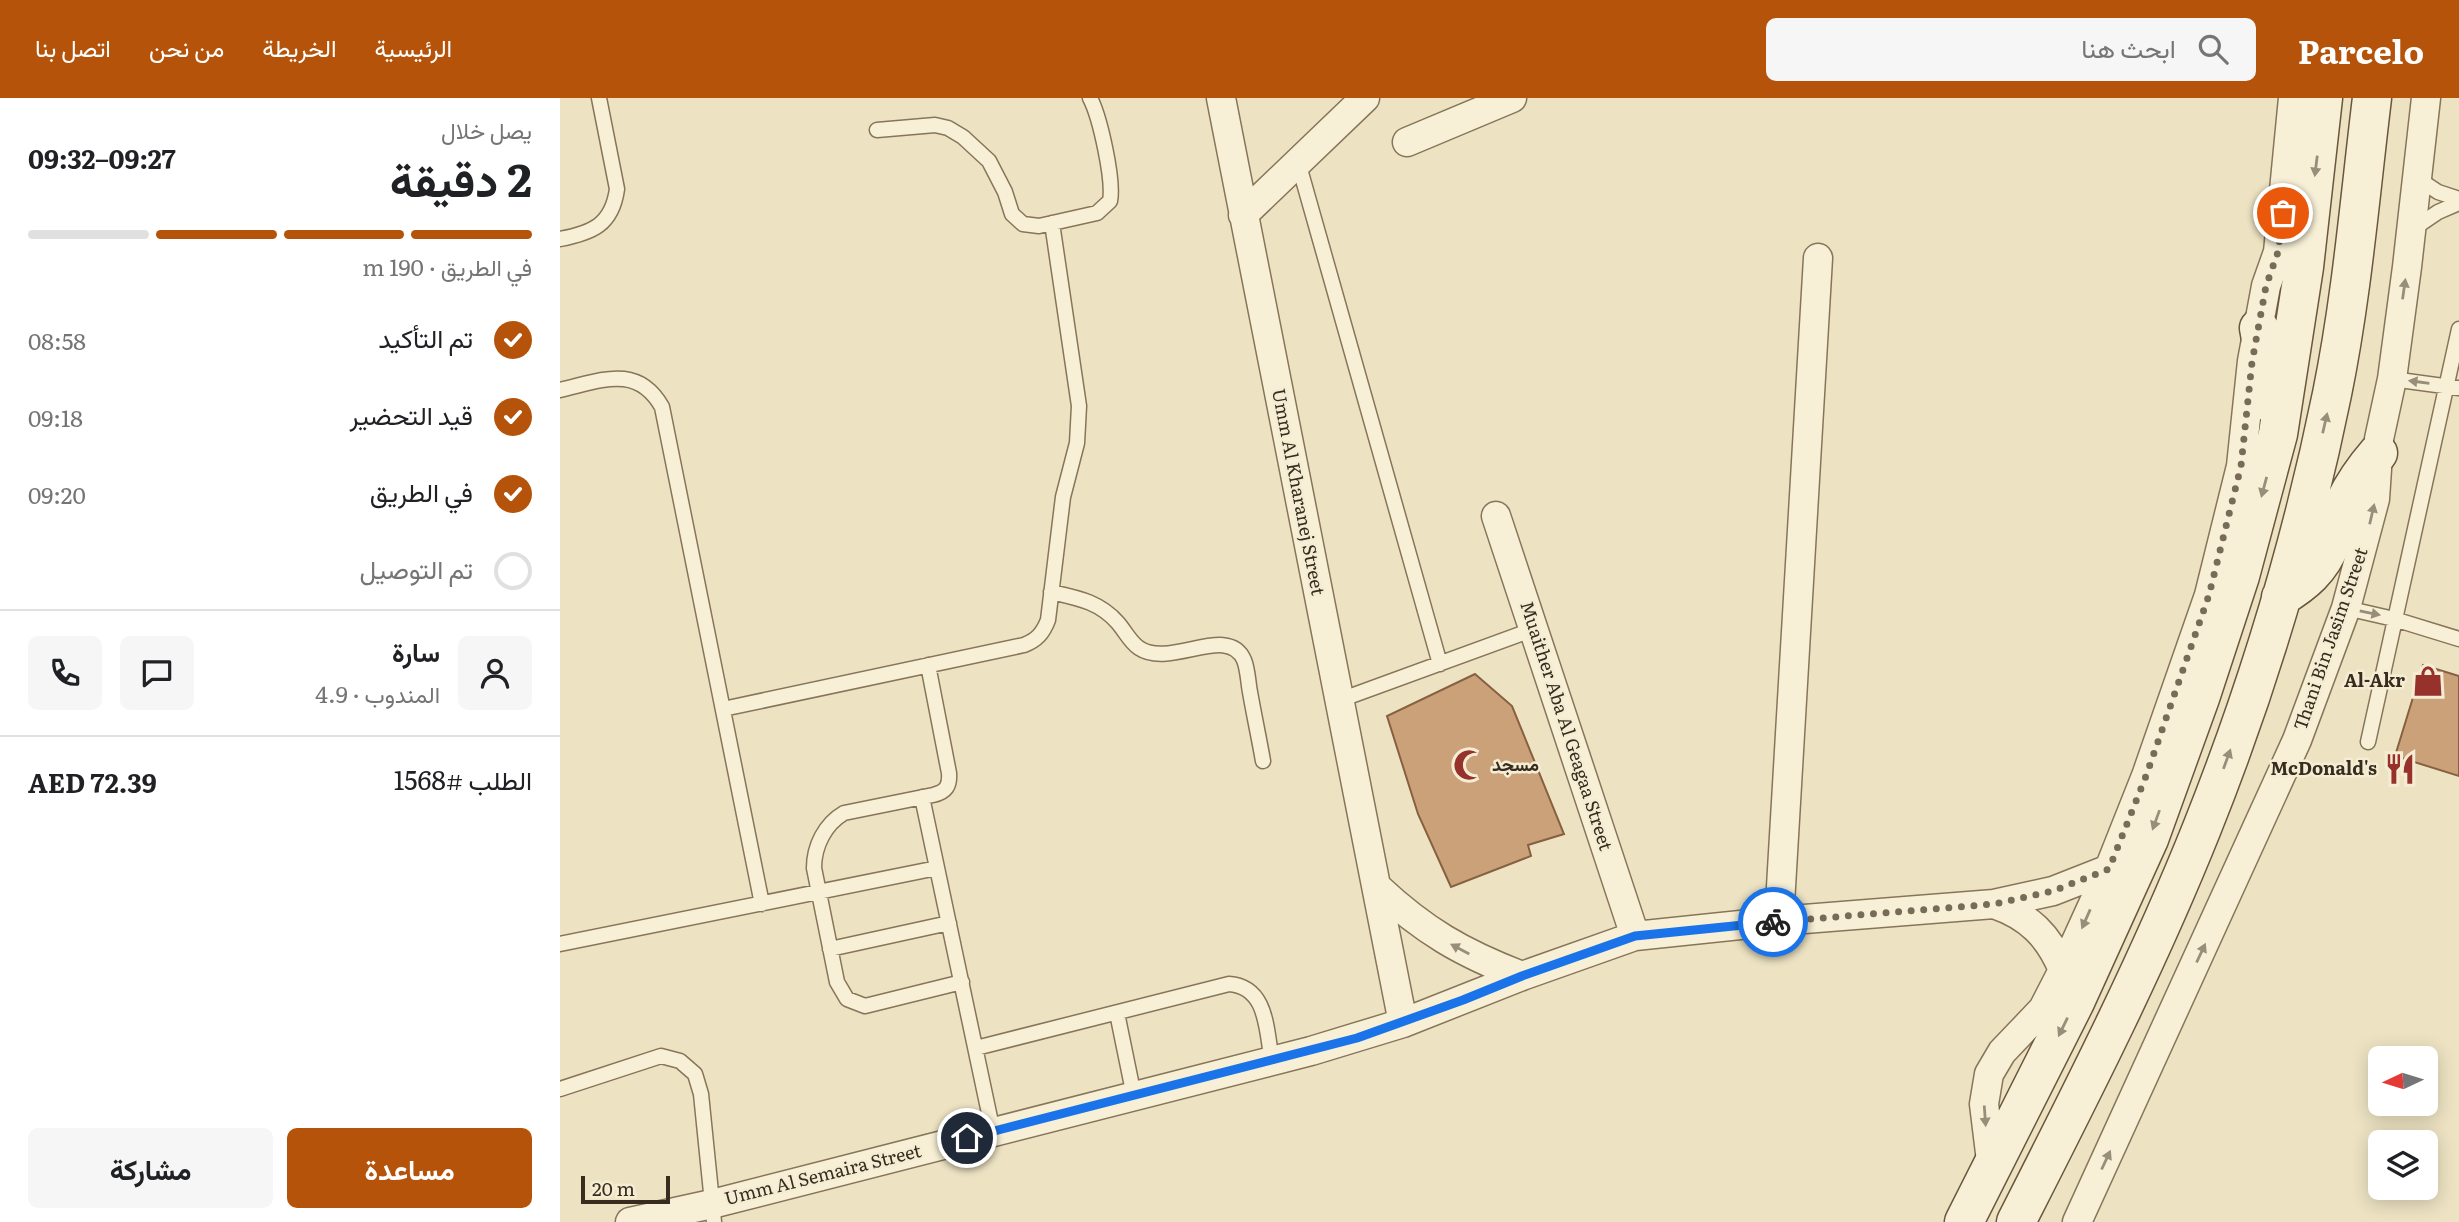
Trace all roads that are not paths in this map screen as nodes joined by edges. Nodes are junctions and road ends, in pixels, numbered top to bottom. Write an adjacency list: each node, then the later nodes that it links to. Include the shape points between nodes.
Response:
1 (600, 98): 18 (lane, via 617,190 615,202 599,226)
2 (1090, 98): 16 (lane, via 1109,172 1110,201 1097,213)
3 (1221, 98): 15 (street, Umm Al Kharanej Street)
4 (1365, 98): 12 (street)
5 (1512, 98): 11 (street)
6 (2293, 98): 20 (street, via 2278,252)
7 (2323, 98): 25 (main road, one-way to 25, via 2304,267)
8 (2372, 98): 29 (main road, one-way to 8, via 2332,393)
9 (2426, 98): 13 (street, Thani Bin Jasim Street)
10 (877, 130): 16 (lane, via 948,128 989,161 1016,220 1030,226)
11 (1408, 142)
12 (1298, 162): 15 (street); 34 (lane)
13 (2417, 178): 14 (lane); 17 (street, Thani Bin Jasim Street)
14 (2459, 201): 17 (lane)
15 (1243, 215): 36 (street, Umm Al Kharanej Street)
16 (1052, 223): 28 (lane, via 1079,406 1077,443 1063,497)
17 (2412, 230): 22 (street, Thani Bin Jasim Street, one-way to 17)
18 (560, 239)
19 (1818, 258): 47 (street)
20 (2259, 328): 25 (main road); 42 (street, via 2241,466 2209,595)
21 (2459, 330): 23 (lane)
22 (2392, 379): 23 (lane, one-way to 22); 26 (street, Thani Bin Jasim Street)
23 (2453, 387): 31 (lane)
24 (560, 390): 37 (lane, via 622,378 648,387 662,407)
25 (2278, 434): 62 (main road, one-way to 62, via 2240,576 2149,839)
26 (2378, 453): 29 (main road, via 2343,505 2322,562 2313,575); 30 (street, Thani Bin Jasim Street, one-way to 26, via 2375,499)
27 (1496, 516): 32 (street, Muaither Aba Al Geagaa Street)
28 (1051, 592): 35 (lane, via 1048,620 1032,642); 39 (lane, via 1099,606 1139,648 1151,653 1179,654 1218,644 1235,649 1245,664)
29 (2281, 597): 66 (main road, one-way to 29, via 2124,1008 2202,828)
30 (2346, 608): 31 (lane, one-way to 31); 67 (street, Thani Bin Jasim Street, one-way to 30, via 2297,740)
31 (2395, 619): 33 (lane); 38 (lane)
32 (1534, 629): 34 (lane); 49 (street, Muaither Aba Al Geagaa Street)
33 (2459, 639)
34 (1440, 664): 36 (lane)
35 (928, 665): 37 (lane); 40 (lane, via 950,781 942,793)
36 (1340, 700): 43 (street, Umm Al Kharanej Street)
37 (723, 709): 45 (lane)
38 (2368, 742)
39 (1263, 761)
40 (922, 797): 41 (lane); 44 (lane, via 852,810 835,818 815,853)
41 (937, 867): 44 (lane); 48 (lane)
42 (2109, 869): 46 (street, Umm Al Semaira Street, via 2053,891); 52 (street, one-way to 52)
43 (1377, 887): 53 (street, one-way to 43, via 1444,941); 56 (street, Umm Al Kharanej Street)
44 (819, 893): 45 (lane); 51 (lane)
45 (762, 904): 50 (lane)
46 (1994, 904): 47 (street, Umm Al Semaira Street); 52 (street, via 2037,928)
47 (1779, 921): 49 (street, Umm Al Semaira Street)
48 (949, 923): 51 (lane); 54 (lane)
49 (1635, 936): 53 (street, Umm Al Semaira Street)
50 (560, 944)
51 (830, 949): 54 (lane, via 840,992 856,1004 875,1004)
52 (2063, 970): 62 (street, one-way to 62, via 2043,1009 2002,1052 1989,1074 1984,1104)
53 (1522, 976): 56 (street, Umm Al Semaira Street)
54 (962, 982): 57 (lane)
55 (1117, 1013): 57 (lane); 58 (lane, via 1240,985 1260,1002); 60 (lane)
56 (1403, 1023): 58 (street, Umm Al Semaira Street)
57 (976, 1048): 61 (lane)
58 (1272, 1061): 60 (street, Umm Al Semaira Street)
59 (560, 1090): 63 (lane, via 661,1056 680,1061 695,1074 701,1094)
60 (1134, 1096): 61 (street, Umm Al Semaira Street)
61 (993, 1132): 63 (street, Umm Al Semaira Street)
62 (1992, 1169): 65 (main road)
63 (713, 1213): 64 (street, Umm Al Semaira Street)
64 (630, 1222)
65 (1964, 1222)
66 (2016, 1222)
67 (2077, 1222)

